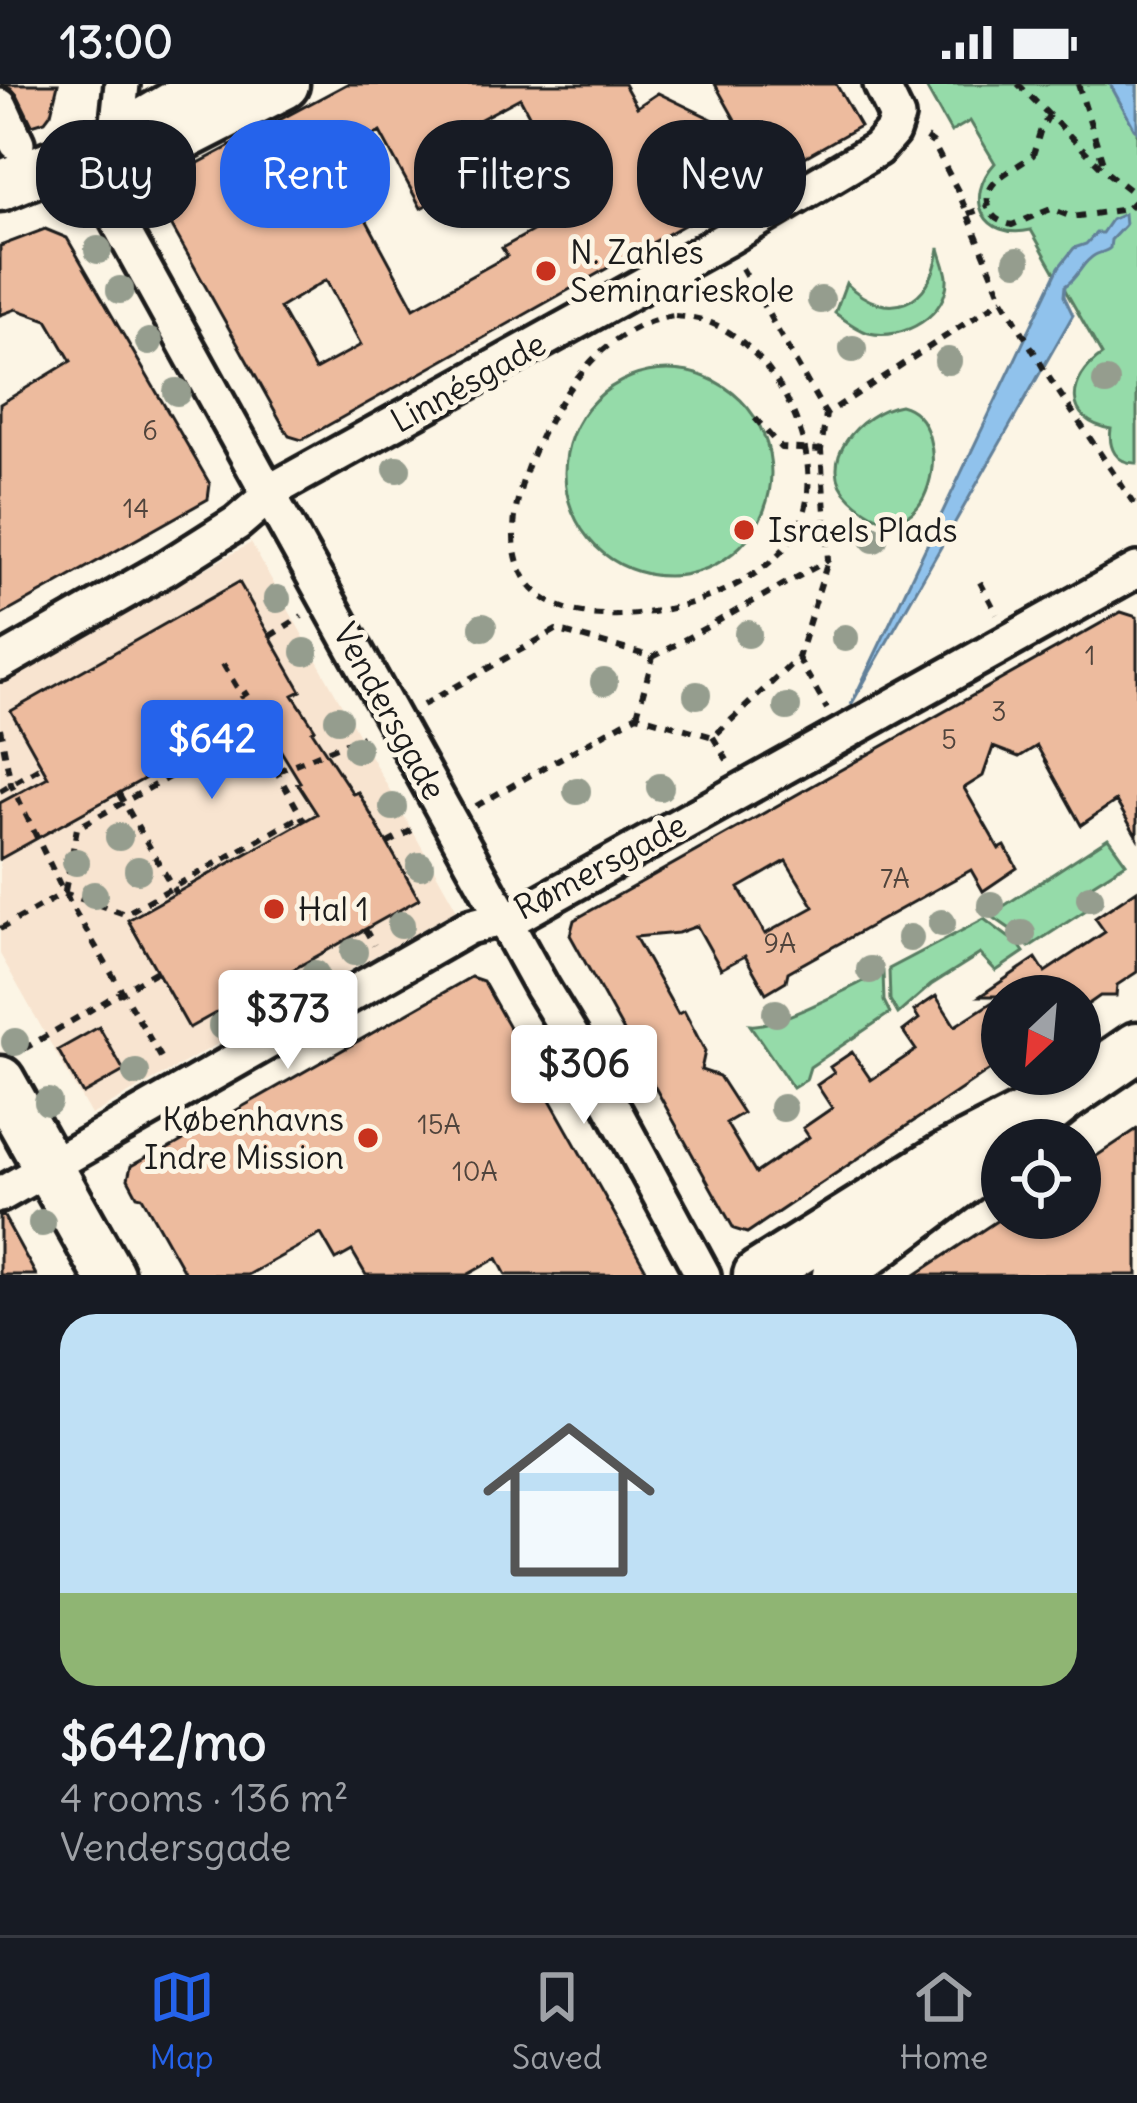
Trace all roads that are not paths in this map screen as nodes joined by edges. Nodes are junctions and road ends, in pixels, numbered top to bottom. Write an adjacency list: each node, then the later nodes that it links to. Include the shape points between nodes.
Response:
1 (122, 84): 6 (street, Vendersgade)
2 (212, 84): 7 (street)
3 (284, 84): 8 (street)
4 (881, 84): 11 (street, Linnésgade, via 895,125 877,149)
5 (0, 106): 9 (street)
6 (119, 120)
7 (150, 120)
8 (196, 131)
9 (9, 165)
10 (121, 228): 11 (street, Vendersgade)
11 (268, 495): 13 (street, Linnésgade, via 182,558); 14 (street, Vendersgade)
12 (1137, 570): 14 (street, Rømersgade)
13 (0, 663)
14 (504, 918): 21 (street, Rømersgade, via 469,927); 24 (street, Vendersgade)
15 (1137, 1047): 17 (street)
16 (9, 1067): 21 (street)
17 (1101, 1072)
18 (1067, 1095): 19 (street); 25 (street, via 946,1157)
19 (1038, 1119)
20 (981, 1164): 26 (street)
21 (49, 1168): 22 (street, Rømersgade); 23 (street)
22 (0, 1195)
23 (109, 1275)
24 (703, 1275)
25 (758, 1275)
26 (836, 1275)

